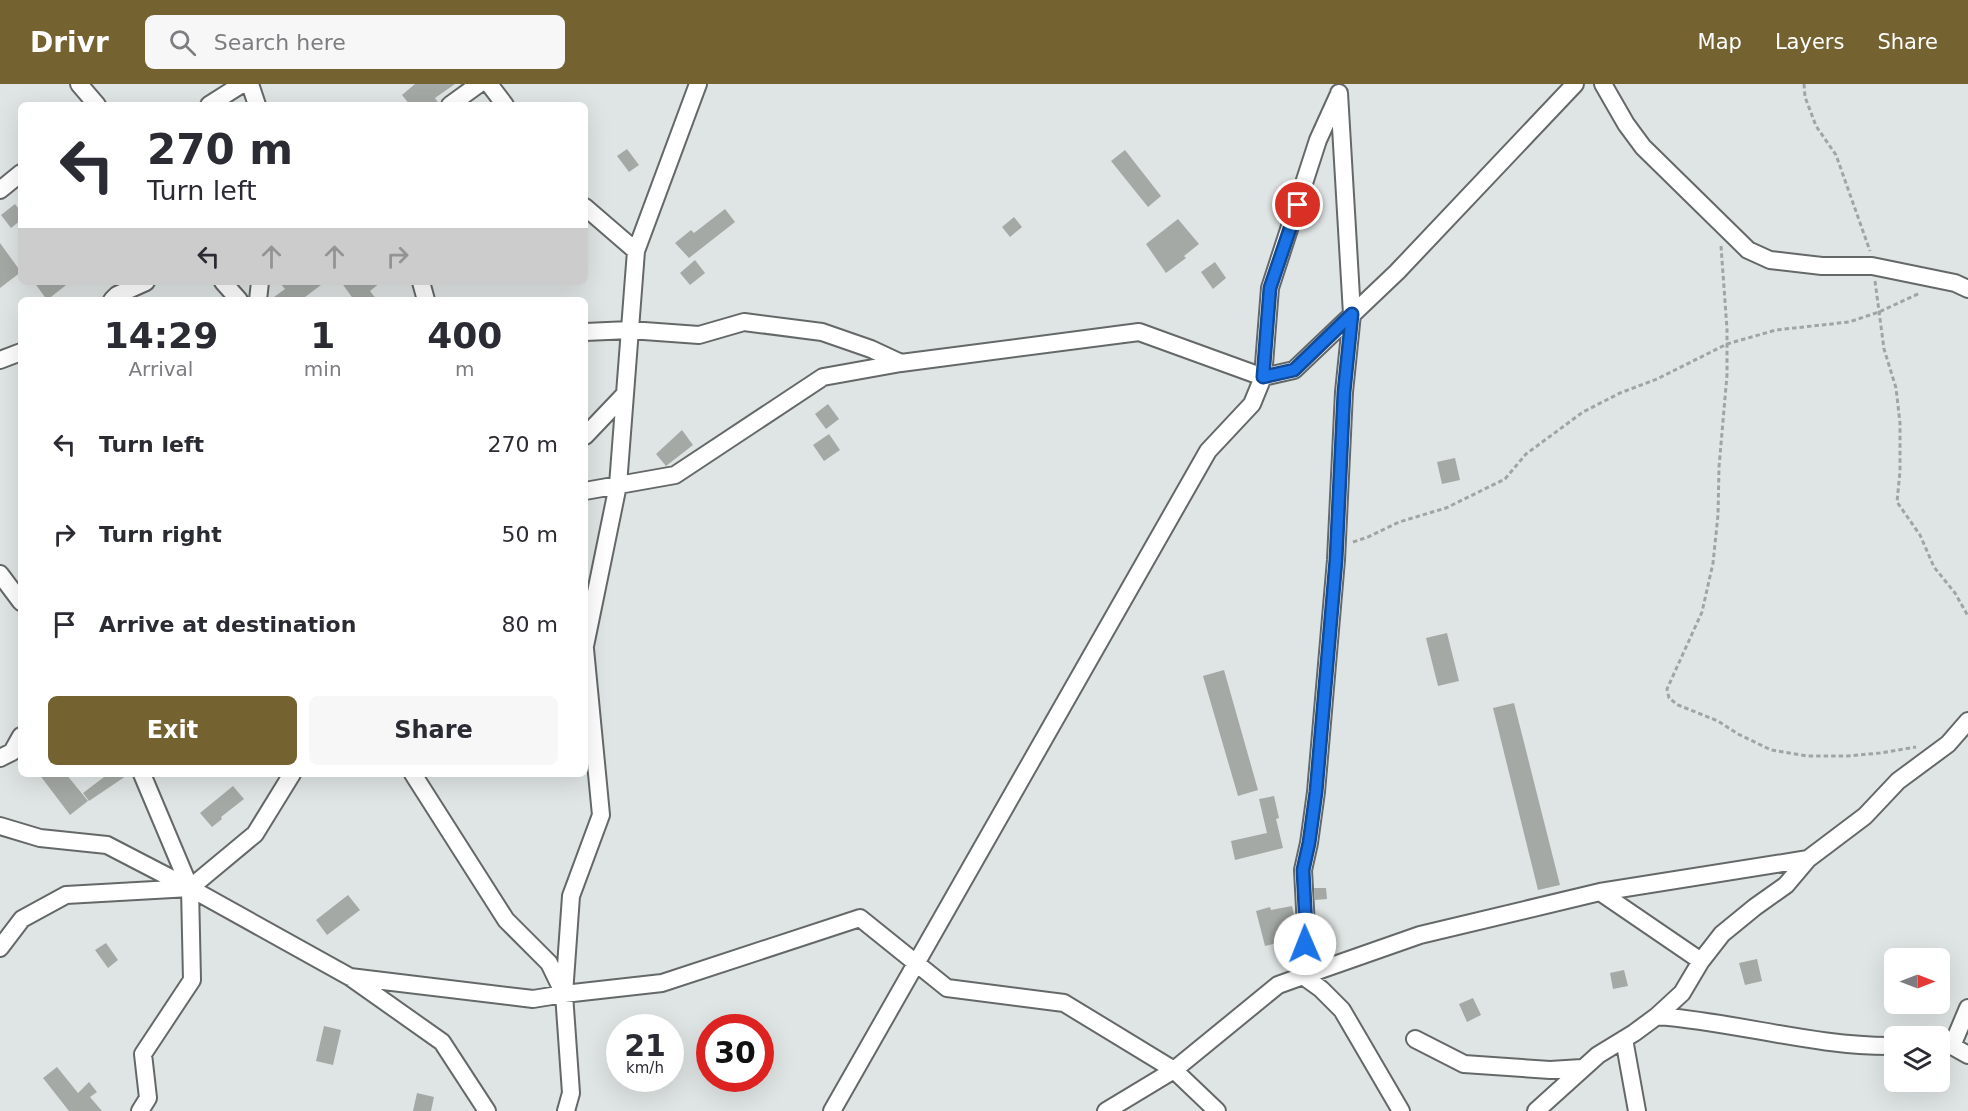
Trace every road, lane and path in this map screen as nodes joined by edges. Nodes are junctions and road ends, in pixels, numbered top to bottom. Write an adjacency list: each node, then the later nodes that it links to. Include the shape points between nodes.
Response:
1 (79, 84): 11 (street)
2 (242, 84): 12 (street)
3 (250, 84): 13 (street)
4 (479, 84): 14 (street)
5 (489, 84): 15 (street)
6 (698, 84): 20 (street)
7 (1575, 84): 28 (street, via 1397,272)
8 (1603, 84): 19 (street, via 1643,147)
9 (1804, 84): 21 (path, via 1816,126 1836,155 1870,246)
10 (1340, 89): 28 (street); 35 (street, via 1318,140 1270,288)
11 (95, 102)
12 (214, 102)
13 (256, 102)
14 (454, 102)
15 (503, 102)
16 (18, 175): 17 (street)
17 (0, 190)
18 (588, 210): 20 (street)
19 (1720, 224): 21 (street, via 1748,249 1770,260); 31 (path)
20 (636, 250): 29 (street)
21 (1872, 266): 22 (street); 27 (path)
22 (1958, 282): 27 (path)
23 (139, 285): 25 (street)
24 (226, 285): 26 (street)
25 (115, 297)
26 (236, 297)
27 (1879, 312): 31 (path, via 1849,322 1776,330); 43 (path, via 1900,423 1897,502)
28 (1352, 314): 35 (street, via 1294,370); 40 (street)
29 (630, 330): 30 (street); 34 (street, via 699,335 744,322 822,332); 36 (street)
30 (588, 332)
31 (1727, 344): 40 (path, via 1583,412 1526,454 1505,479 1446,508); 48 (path, via 1713,563 1702,612 1667,689 1669,698 1771,750 1806,756 1847,756)
32 (18, 353): 33 (street)
33 (0, 360)
34 (901, 363): 35 (street, via 1139,332); 38 (street, via 823,377 675,475)
35 (1263, 377): 59 (street, via 1252,404 1208,452)
36 (625, 394): 37 (street); 38 (street)
37 (588, 433)
38 (618, 485): 39 (street); 44 (street)
39 (588, 490)
40 (1337, 546): 60 (street, via 1316,792 1303,870)
41 (0, 574): 42 (street)
42 (18, 598)
43 (1968, 616)
44 (588, 632)
45 (588, 678): 62 (street, via 601,814 571,896)
46 (1968, 722): 48 (street)
47 (18, 741): 49 (street, via 12,752)
48 (1948, 744): 54 (street, via 1898,781 1865,816)
49 (0, 758)
50 (143, 777): 55 (street)
51 (290, 777): 55 (street, via 255,834)
52 (415, 777): 62 (street, via 506,920 549,963)
53 (0, 826): 55 (street, via 40,838 107,845)
54 (1808, 859): 56 (street); 58 (street, via 1786,885 1722,934)
55 (190, 888): 57 (street, via 66,895 22,919); 61 (street); 73 (street, via 192,980 143,1054 148,1098)
56 (1600, 892): 58 (street); 60 (street, via 1420,935)
57 (0, 948)
58 (1701, 961): 64 (street, via 1682,993)
59 (916, 963): 62 (street, via 860,918 662,983); 72 (street, via 947,988 1064,1003); 76 (street)
60 (1304, 976): 72 (street, via 1278,986); 79 (street, via 1342,1010)
61 (350, 977): 62 (street, via 533,999); 74 (street, via 442,1042)
62 (564, 994): 75 (street, via 571,1093)
63 (1968, 1008): 67 (street)
64 (1657, 1016): 66 (street); 68 (street, via 1862,1047)
65 (1416, 1039): 71 (street, via 1464,1064 1550,1070)
66 (1624, 1039): 71 (street); 81 (street)
67 (1950, 1039)
68 (1884, 1046)
69 (1950, 1048): 70 (street)
70 (1968, 1055)
71 (1582, 1068): 80 (street)
72 (1174, 1070): 77 (street); 78 (street)
73 (140, 1111)
74 (487, 1111)
75 (566, 1111)
76 (832, 1111)
77 (1106, 1111)
78 (1217, 1111)
79 (1401, 1111)
80 (1536, 1111)
81 (1637, 1111)

